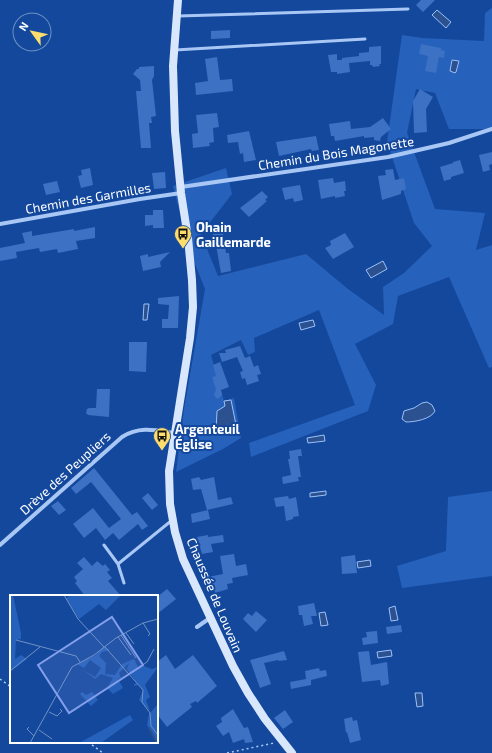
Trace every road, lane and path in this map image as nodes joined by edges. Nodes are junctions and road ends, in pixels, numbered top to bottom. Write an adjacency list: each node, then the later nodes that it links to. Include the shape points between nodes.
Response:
1 (178, 0): 3 (main road, Chaussée de Louvain)
2 (408, 10): 3 (lane)
3 (177, 16): 5 (main road, Chaussée de Louvain)
4 (365, 39): 5 (lane)
5 (174, 50): 8 (main road, Chaussée de Louvain, via 175,131)
6 (492, 124): 7 (street)
7 (492, 130): 8 (street, Chemin du Bois Magonette, via 462,140 388,157)
8 (180, 190): 9 (street, Chemin des Garmilles); 10 (main road, Chaussée de Louvain, via 188,238 192,307 190,338)
9 (0, 224)
10 (174, 433): 11 (main road, Chaussée de Louvain, via 168,471); 12 (street, Drève des Peupliers, via 144,429 122,437)
11 (172, 520): 14 (lane); 16 (main road, Chaussée de Louvain, via 183,559)
12 (0, 545)
13 (104, 545): 14 (lane)
14 (118, 564): 15 (lane)
15 (124, 583)
16 (210, 618): 17 (street); 20 (main road, Chaussée de Louvain, via 248,693)
17 (197, 627)
18 (0, 679): 19 (path)
19 (10, 686)
20 (283, 741): 23 (path); 24 (main road, Chaussée de Louvain)
21 (89, 743): 22 (path)
22 (103, 753)
23 (227, 753)
24 (292, 753)

